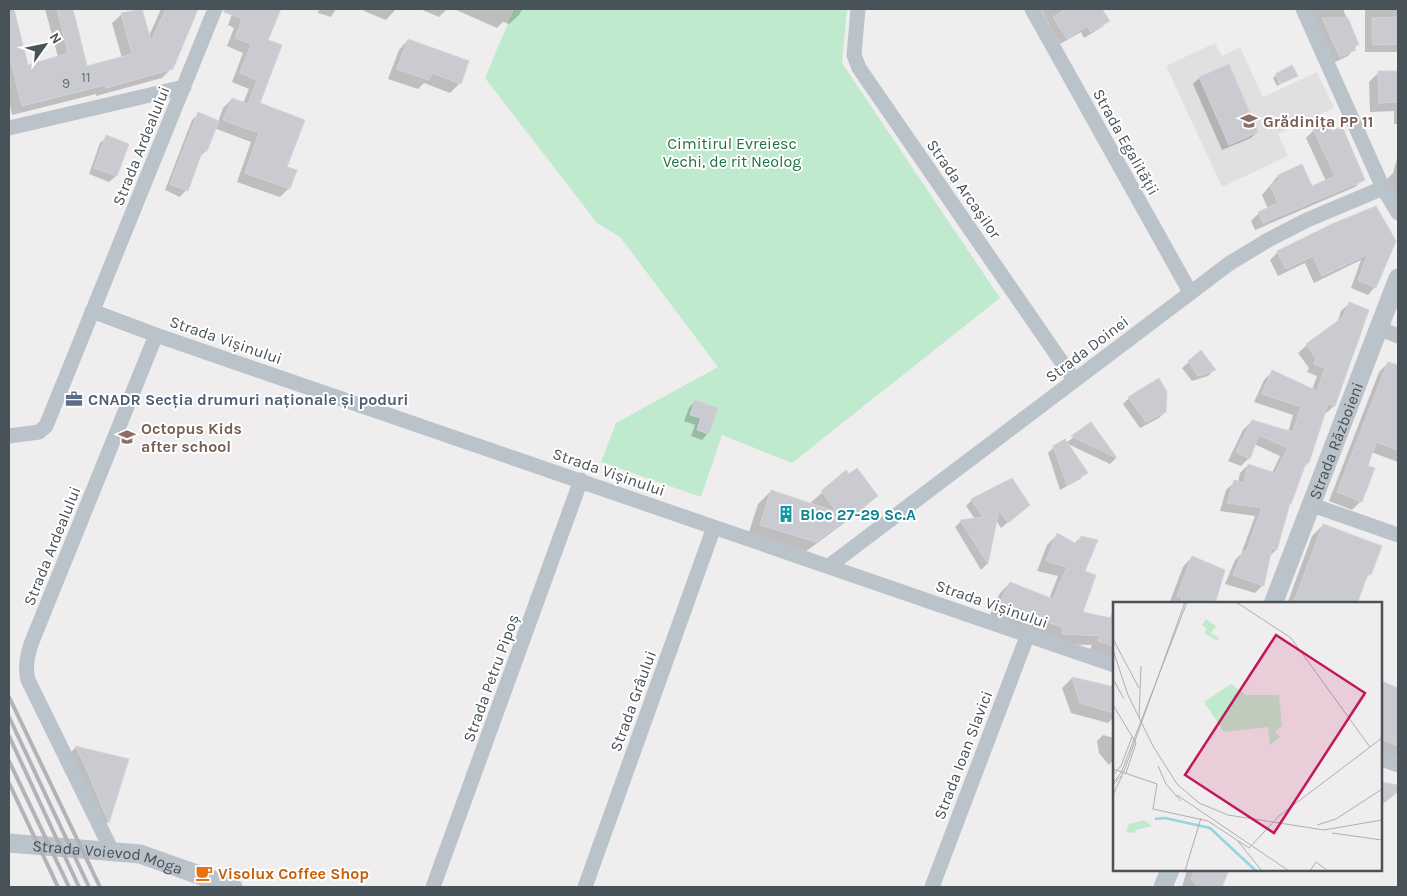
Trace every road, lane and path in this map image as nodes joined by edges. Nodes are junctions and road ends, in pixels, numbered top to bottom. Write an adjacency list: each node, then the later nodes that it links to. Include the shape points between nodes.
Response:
1 (215, 9): 5 (street, Strada Ardealului)
2 (858, 9): 15 (street, Strada Arcașilor, via 854,55 859,68)
3 (1032, 9): 10 (street, Strada Egalității)
4 (1304, 9): 7 (street)
5 (184, 86): 6 (street); 11 (street, Strada Ardealului)
6 (9, 128)
7 (1383, 188): 8 (street); 10 (street, Strada Doinei, via 1270,239)
8 (1398, 214)
9 (1398, 278): 12 (street, Strada Războieni)
10 (1190, 292): 15 (street, Strada Doinei)
11 (92, 311): 13 (street, Strada Vișinului); 16 (street, Strada Ardealului, via 46,426 39,432)
12 (1379, 328): 14 (street); 18 (street, Strada Războieni)
13 (156, 335): 17 (street, Strada Vișinului); 28 (street, Strada Ardealului, via 31,644 26,670)
14 (1398, 336)
15 (1074, 380): 21 (street, Strada Doinei)
16 (9, 436)
17 (581, 480): 19 (street, Strada Vișinului); 31 (street, Strada Petru Pipoș)
18 (1312, 505): 20 (street); 22 (street, Strada Războieni)
19 (714, 527): 21 (street, Strada Vișinului); 32 (street, Strada Grâului)
20 (1398, 535)
21 (829, 566): 23 (street, Strada Vișinului)
22 (1275, 602)
23 (1028, 634): 24 (street, Strada Vișinului); 33 (street, Strada Ioan Slavici)
24 (1113, 665)
25 (1382, 759): 26 (street)
26 (1398, 765)
27 (9, 843): 28 (street, Strada Voievod Moga)
28 (112, 851): 30 (street, Strada Voievod Moga, via 140,854)
29 (1170, 871): 34 (street)
30 (233, 887)
31 (433, 887)
32 (585, 887)
33 (932, 887)
34 (1163, 887)

